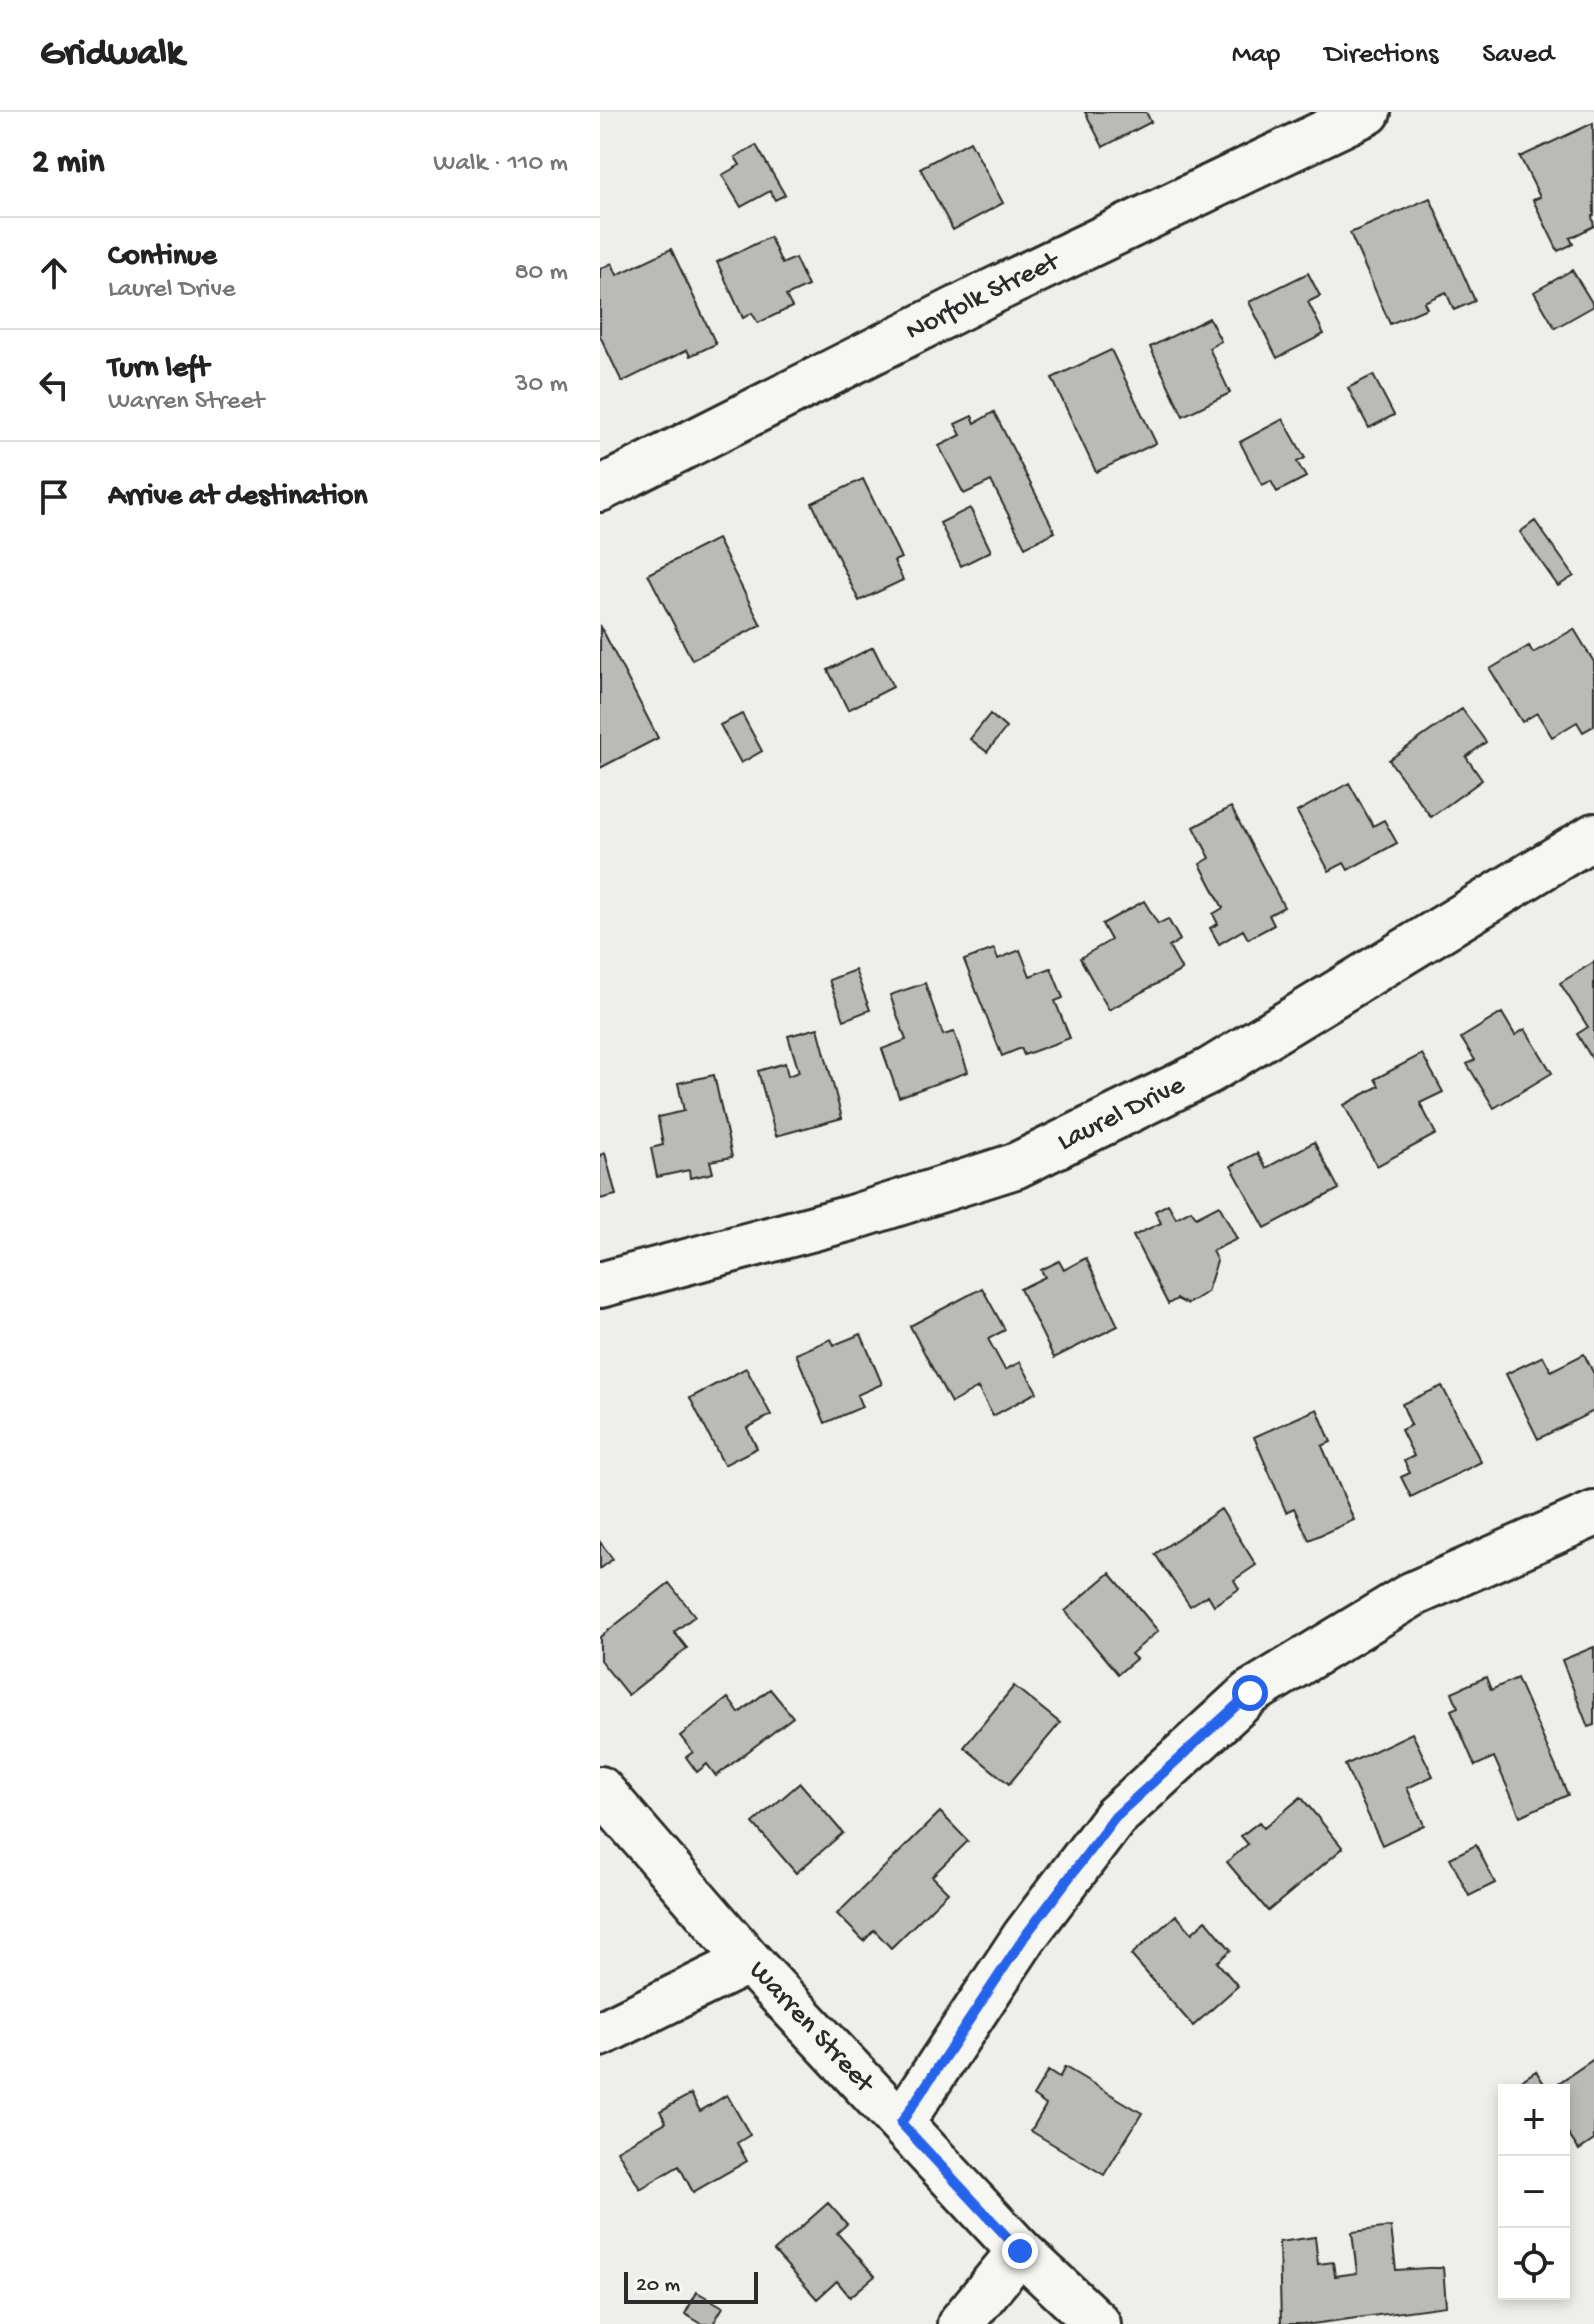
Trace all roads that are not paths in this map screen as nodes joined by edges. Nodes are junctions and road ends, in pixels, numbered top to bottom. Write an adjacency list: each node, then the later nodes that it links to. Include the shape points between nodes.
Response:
1 (1368, 112): 2 (street, Norfolk Street, via 993,291)
2 (600, 489)
3 (1594, 836): 4 (street, Laurel Drive, via 1209,1071 1015,1166 851,1218)
4 (600, 1285)
5 (1594, 1514): 9 (street, via 1413,1594 1250,1693 1115,1817 1025,1936)
6 (600, 1789): 7 (street, Warren Street)
7 (749, 1961): 8 (street); 9 (street, Warren Street)
8 (600, 2034)
9 (901, 2123): 10 (street, Warren Street)
10 (1020, 2251): 11 (street); 12 (street, Warren Street)
11 (960, 2324)
12 (1098, 2324)

